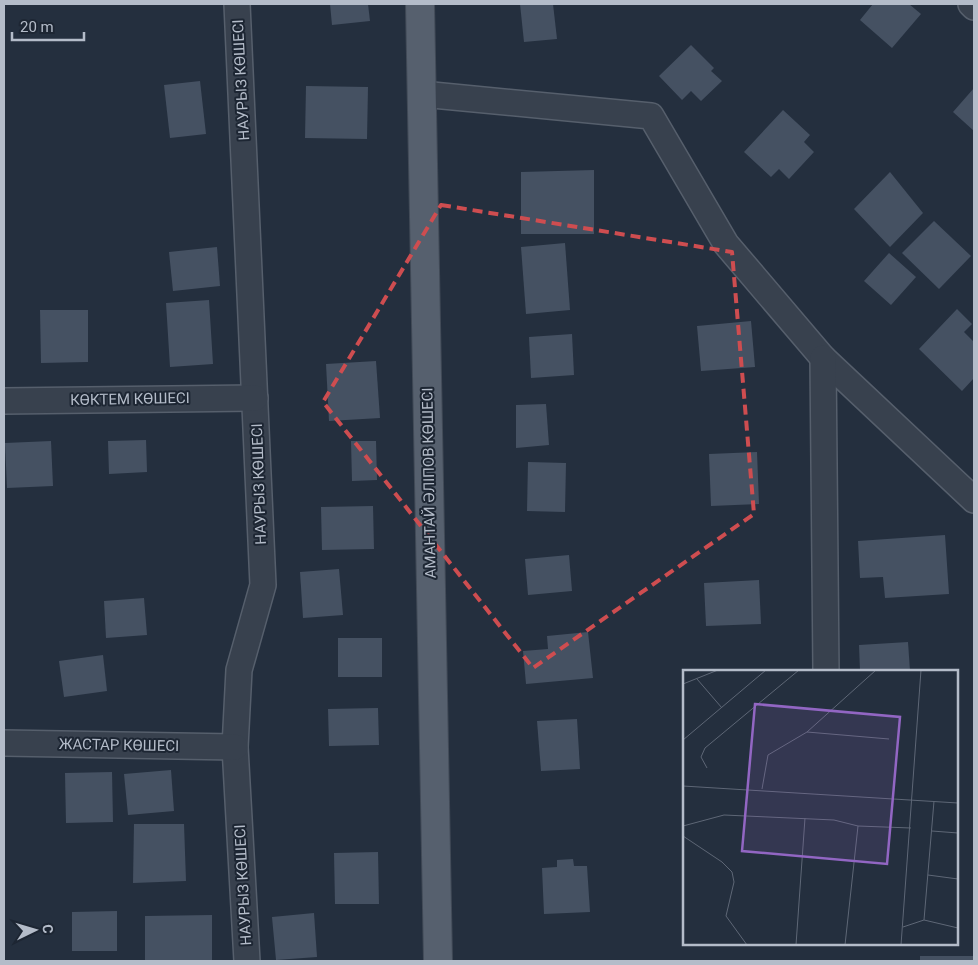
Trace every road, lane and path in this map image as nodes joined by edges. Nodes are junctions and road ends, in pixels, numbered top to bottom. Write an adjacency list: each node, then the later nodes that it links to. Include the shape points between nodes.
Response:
1 (237, 4): 7 (street, НАУРЫЗ КӨШЕСІ)
2 (420, 4): 5 (main road, АМАНТАЙ ӘЛІПОВ КӨШЕСІ)
3 (971, 4): 4 (street)
4 (974, 7)
5 (422, 94): 6 (street, via 651,116 726,244); 14 (main road, АМАНТАЙ ӘЛІПОВ КӨШЕСІ)
6 (823, 358): 9 (street); 10 (street)
7 (255, 398): 8 (street, КӨКТЕМ КӨШЕСІ); 12 (street, НАУРЫЗ КӨШЕСІ, via 263,585 239,670)
8 (4, 401)
9 (974, 500)
10 (826, 670)
11 (4, 743): 12 (street, ЖАСТАР КӨШЕСІ)
12 (235, 747): 13 (street, НАУРЫЗ КӨШЕСІ)
13 (247, 961)
14 (438, 961)

